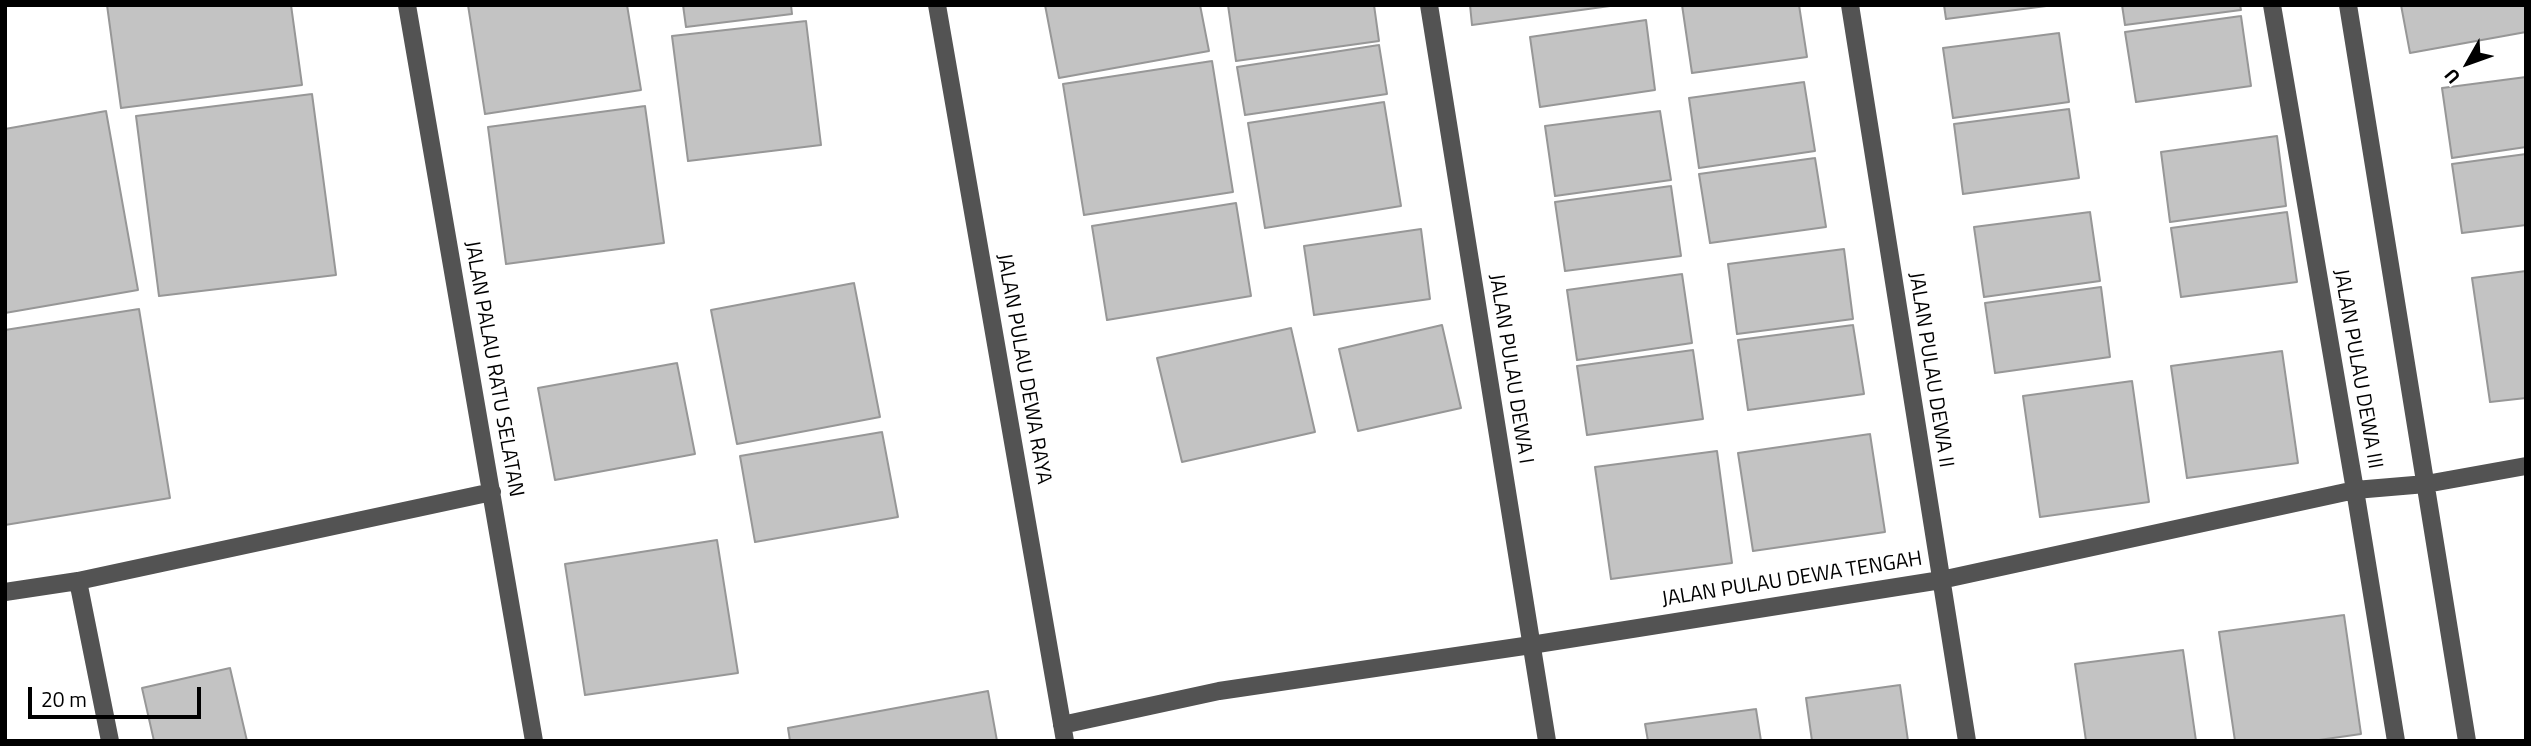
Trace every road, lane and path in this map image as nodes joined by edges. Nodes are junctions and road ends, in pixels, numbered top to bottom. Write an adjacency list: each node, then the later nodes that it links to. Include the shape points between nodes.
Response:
1 (407, 5): 10 (street, JALAN PALAU RATU SELATAN)
2 (937, 5): 15 (street, JALAN PULAU DEWA RAYA)
3 (1429, 5): 14 (street, JALAN PULAU DEWA I)
4 (1850, 5): 12 (street, JALAN PULAU DEWA II)
5 (2272, 5): 9 (street, JALAN PULAU DEWA III)
6 (2348, 5): 8 (street)
7 (2526, 466): 8 (street, JALAN PULAU DEWA TENGAH)
8 (2426, 484): 9 (street, JALAN PULAU DEWA TENGAH); 21 (street)
9 (2355, 490): 12 (street, JALAN PULAU DEWA TENGAH); 20 (street, JALAN PULAU DEWA III)
10 (492, 492): 11 (street); 17 (street, JALAN PALAU RATU SELATAN)
11 (78, 580): 13 (street); 16 (street)
12 (1941, 580): 14 (street, JALAN PULAU DEWA TENGAH); 19 (street, JALAN PULAU DEWA II)
13 (5, 592)
14 (1531, 645): 15 (street, JALAN PULAU DEWA TENGAH, via 1219,691); 18 (street, JALAN PULAU DEWA I)
15 (1063, 733)
16 (110, 741)
17 (534, 741)
18 (1547, 741)
19 (1967, 741)
20 (2396, 741)
21 (2467, 741)

